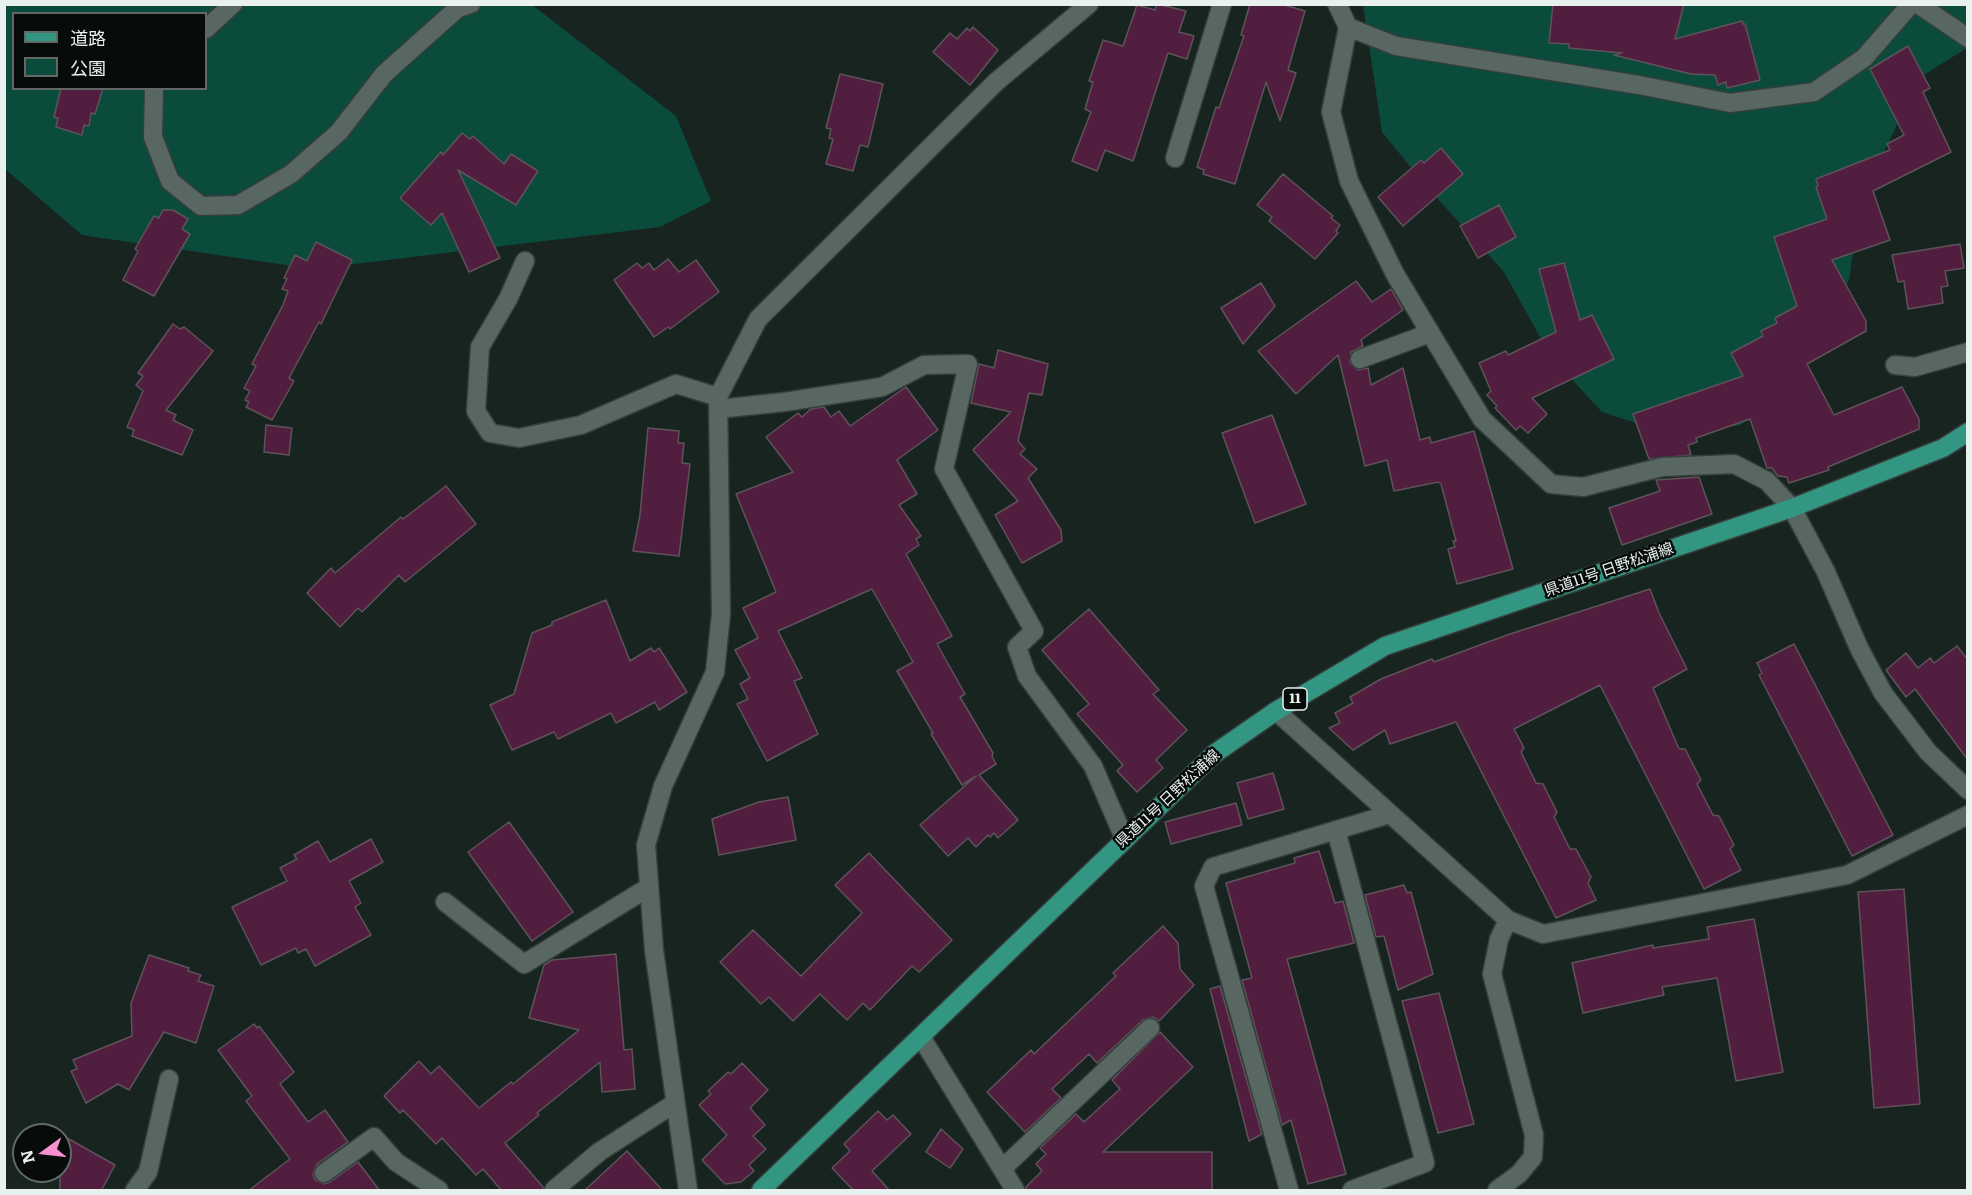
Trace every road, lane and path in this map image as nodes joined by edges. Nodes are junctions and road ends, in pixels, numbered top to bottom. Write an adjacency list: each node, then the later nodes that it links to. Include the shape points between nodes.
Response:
1 (233, 4): 9 (street)
2 (471, 4): 11 (street, via 458,8 384,74 339,132 291,174 238,205 201,206 170,181 153,137)
3 (1089, 4): 18 (street, via 996,82 758,319)
4 (1222, 4): 12 (street)
5 (1337, 4): 8 (street)
6 (1911, 4): 8 (street, via 1864,58 1814,92 1730,103 1396,46)
7 (1918, 4): 10 (street)
8 (1348, 27): 14 (street, via 1331,112 1346,169 1395,274)
9 (207, 28)
10 (1968, 38)
11 (154, 90)
12 (1174, 158)
13 (525, 261): 18 (street, via 480,347 476,411 490,434 519,438 581,425 676,384)
14 (1430, 333): 16 (street); 20 (street, via 1482,419 1551,484 1583,488 1662,467 1734,464 1767,481)
15 (1968, 352): 17 (street, via 1914,367)
16 (1360, 359)
17 (1895, 365)
18 (718, 403): 26 (street, via 784,402 882,387 924,365 968,364 944,469 1034,631 1017,647 1027,676 1093,766); 27 (street, via 721,614 715,672 663,786 646,845)
19 (1968, 432): 20 (main road, 県道11号 日野松浦線 / 11, via 1942,448)
20 (1792, 508): 21 (main road, 県道11号 日野松浦線 / 11, via 1385,645); 22 (street, via 1882,693 1928,752)
21 (1276, 711): 23 (street); 26 (main road, 県道11号 日野松浦線 / 11, via 1214,754)
22 (1968, 790)
23 (1390, 814): 25 (street); 29 (street)
24 (1968, 815): 29 (street, via 1847,875 1542,934)
25 (1336, 830): 42 (street, via 1213,867 1204,886); 43 (street, via 1425,1163)
26 (1125, 840): 31 (main road, 県道11号 日野松浦線 / 11)
27 (649, 887): 28 (street, via 524,964); 33 (street)
28 (445, 902)
29 (1508, 920): 44 (street, via 1499,939 1492,974 1534,1136 1533,1157)
30 (1150, 1028): 34 (street)
31 (921, 1037): 34 (street); 40 (main road, 県道11号 日野松浦線 / 11)
32 (169, 1078): 36 (street, via 148,1172)
33 (675, 1103): 38 (street, via 599,1152); 39 (street)
34 (1002, 1169): 41 (street)
35 (324, 1173): 37 (street, via 374,1137 396,1162)
36 (135, 1191)
37 (439, 1191)
38 (554, 1191)
39 (688, 1191)
40 (761, 1191)
41 (1015, 1191)
42 (1289, 1191)
43 (1352, 1191)
44 (1497, 1191)

